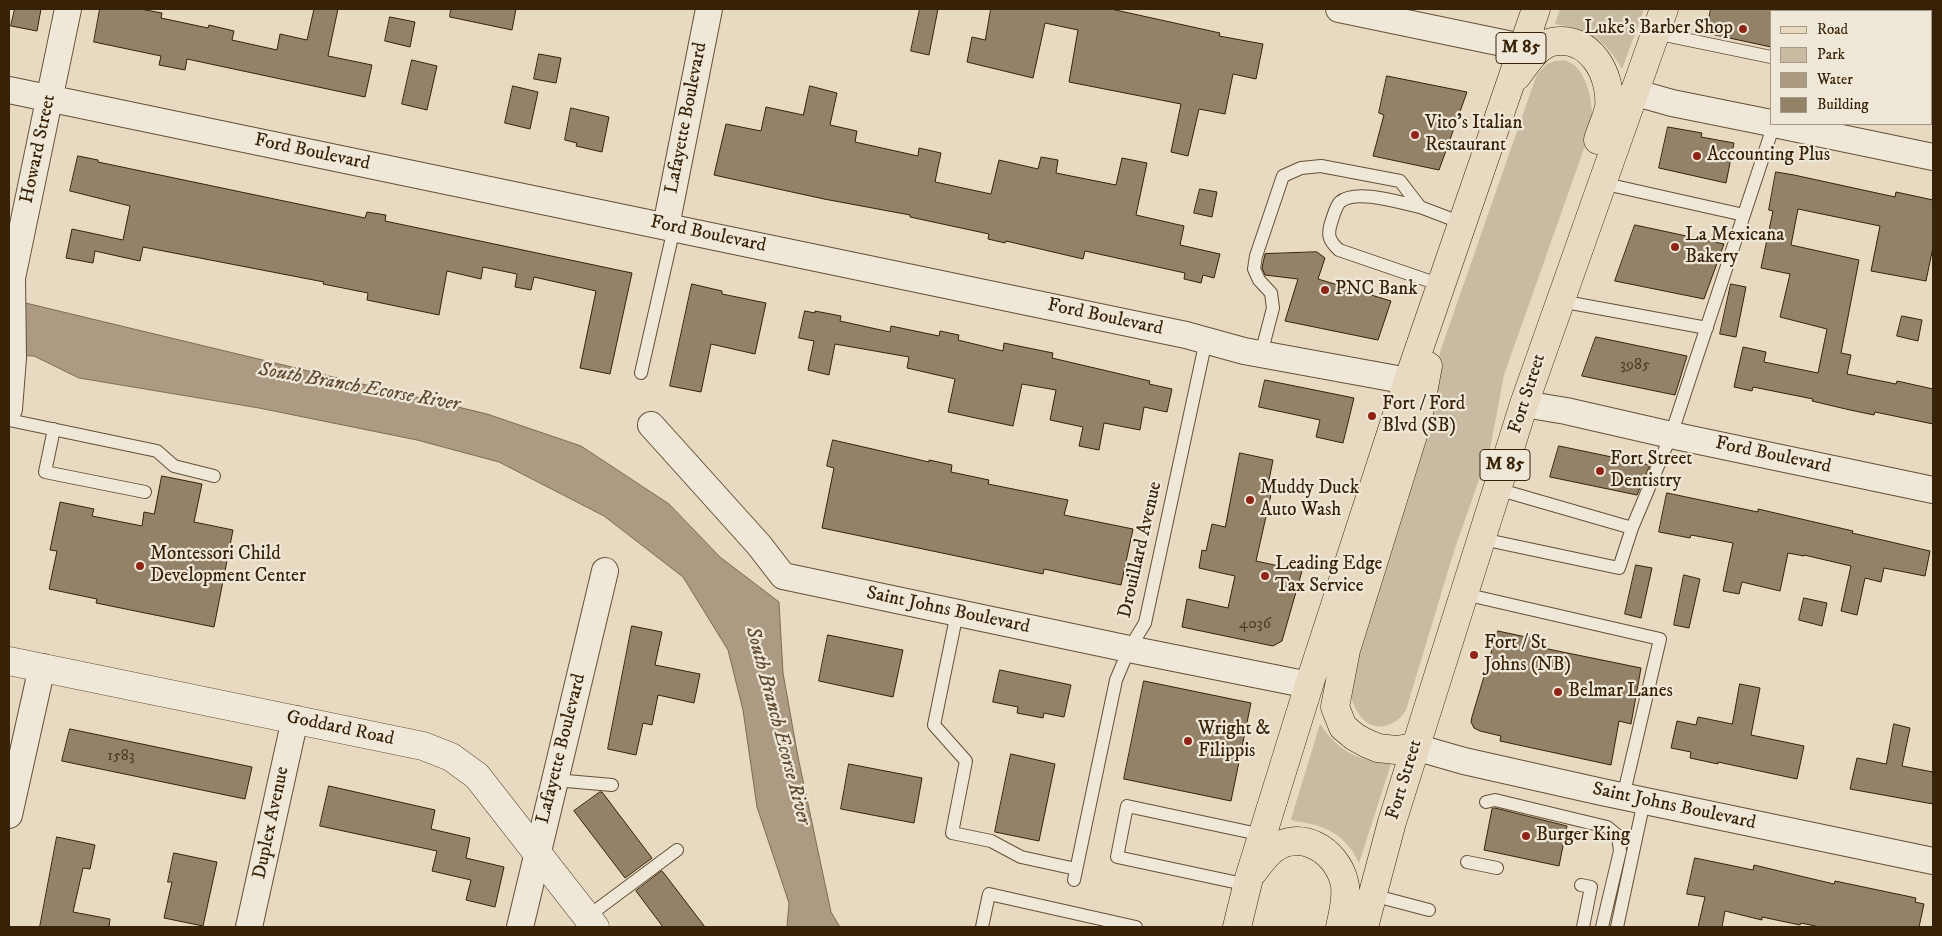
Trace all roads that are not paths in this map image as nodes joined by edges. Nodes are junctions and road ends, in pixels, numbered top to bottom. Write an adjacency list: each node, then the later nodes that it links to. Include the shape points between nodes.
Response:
1 (68, 9): 12 (street, Howard Street)
2 (709, 9): 21 (street, Lafayette Boulevard)
3 (1339, 9): 5 (street)
4 (1536, 9): 7 (main road, M 85)
5 (1378, 13): 7 (street)
6 (1659, 21): 8 (lane); 11 (main road, Fort Street / M 85)
7 (1522, 47): 9 (main road, M 85)
8 (1770, 57)
9 (1508, 88): 20 (main road, M 85); 29 (main road, via 1532,56 1553,42 1584,47 1603,69 1608,83 1609,108 1516,377)
10 (9, 90): 12 (street, Ford Boulevard)
11 (1633, 92): 13 (street); 17 (main road, Fort Street / M 85)
12 (50, 99): 21 (street, Ford Boulevard); 30 (street, Howard Street, via 12,278 13,358)
13 (1770, 123)
14 (1773, 125): 19 (lane)
15 (1778, 125): 16 (street)
16 (1933, 156)
17 (1601, 183): 19 (lane); 23 (main road, Fort Street / M 85)
18 (1420, 207): 20 (lane); 22 (lane, via 1360,195 1350,197 1339,203 1328,229 1330,242 1339,250); 26 (lane, via 1400,182 1321,166 1301,168 1283,176 1254,269 1271,293 1273,308)
19 (1744, 215): 24 (lane)
20 (1462, 223): 22 (main road, M 85)
21 (670, 227): 25 (street, Ford Boulevard); 27 (lane)
22 (1438, 292): 28 (main road, M 85); 49 (main road, via 1418,419 1346,650 1335,707 1343,727 1354,737 1378,748)
23 (1560, 300): 24 (lane); 29 (main road, Fort Street / M 85)
24 (1707, 328): 34 (lane)
25 (1206, 340): 26 (street, Ford Boulevard); 44 (lane, Drouillard Avenue, via 1146,623)
26 (1260, 354): 28 (street, Ford Boulevard)
27 (641, 374)
28 (1408, 381): 47 (main road, M 85)
29 (1524, 404): 34 (street, Ford Boulevard); 36 (main road, Fort Street / M 85)
30 (9, 407)
31 (9, 420): 33 (lane)
32 (651, 425): 43 (street, Saint Johns Boulevard, via 783,576)
33 (54, 429): 35 (lane, via 157,451 174,466); 38 (lane, via 45,472)
34 (1671, 435): 37 (street, Ford Boulevard); 39 (lane)
35 (214, 476)
36 (1497, 489): 39 (lane); 40 (main road, Fort Street / M 85)
37 (1933, 490)
38 (145, 492)
39 (1632, 528): 40 (lane, via 1618,568)
40 (1482, 539): 42 (main road, Fort Street / M 85)
41 (605, 571): 50 (street, Lafayette Boulevard)
42 (1464, 594): 49 (main road, Fort Street / M 85); 52 (lane, via 1660,639)
43 (957, 613): 44 (street, Saint Johns Boulevard); 44 (lane, Drouillard Avenue, via 934,724 966,761 952,833 991,842 1021,857 1075,875 1116,680)
44 (1129, 649): 47 (street, Saint Johns Boulevard)
45 (9, 661): 46 (street, Goddard Road)
46 (42, 667): 48 (street, Goddard Road); 54 (street)
47 (1309, 685): 55 (main road, M 85)
48 (295, 719): 57 (street, Goddard Road, via 423,746 451,757 477,776); 66 (street, Duplex Avenue)
49 (1415, 748): 52 (street, Saint Johns Boulevard); 63 (main road, Fort Street / M 85)
50 (555, 780): 51 (lane); 57 (street, Lafayette Boulevard)
51 (612, 785)
52 (1633, 799): 58 (street, Saint Johns Boulevard); 75 (lane)
53 (1486, 802): 74 (lane, via 1495,800 1607,827 1618,836 1620,851)
54 (9, 815)
55 (1263, 834): 61 (main road, M 85); 61 (lane, via 1127,806 1117,857)
56 (677, 850): 65 (lane)
57 (536, 852): 65 (street, Goddard Road); 67 (street, Lafayette Boulevard)
58 (1933, 861)
59 (1467, 862): 60 (lane)
60 (1497, 868)
61 (1248, 882): 70 (main road, M 85); 71 (main road, via 1272,850 1282,844 1301,841 1322,848 1337,863 1345,882)
62 (1581, 885): 73 (lane, via 1591,887)
63 (1372, 895): 64 (lane); 72 (main road, Fort Street / M 85)
64 (1429, 910)
65 (591, 922)
66 (249, 927)
67 (520, 927)
68 (982, 927): 69 (lane, via 989,894)
69 (1136, 927)
70 (1237, 927)
71 (1340, 927)
72 (1364, 927)
73 (1583, 927)
74 (1602, 927)
75 (1617, 927)

